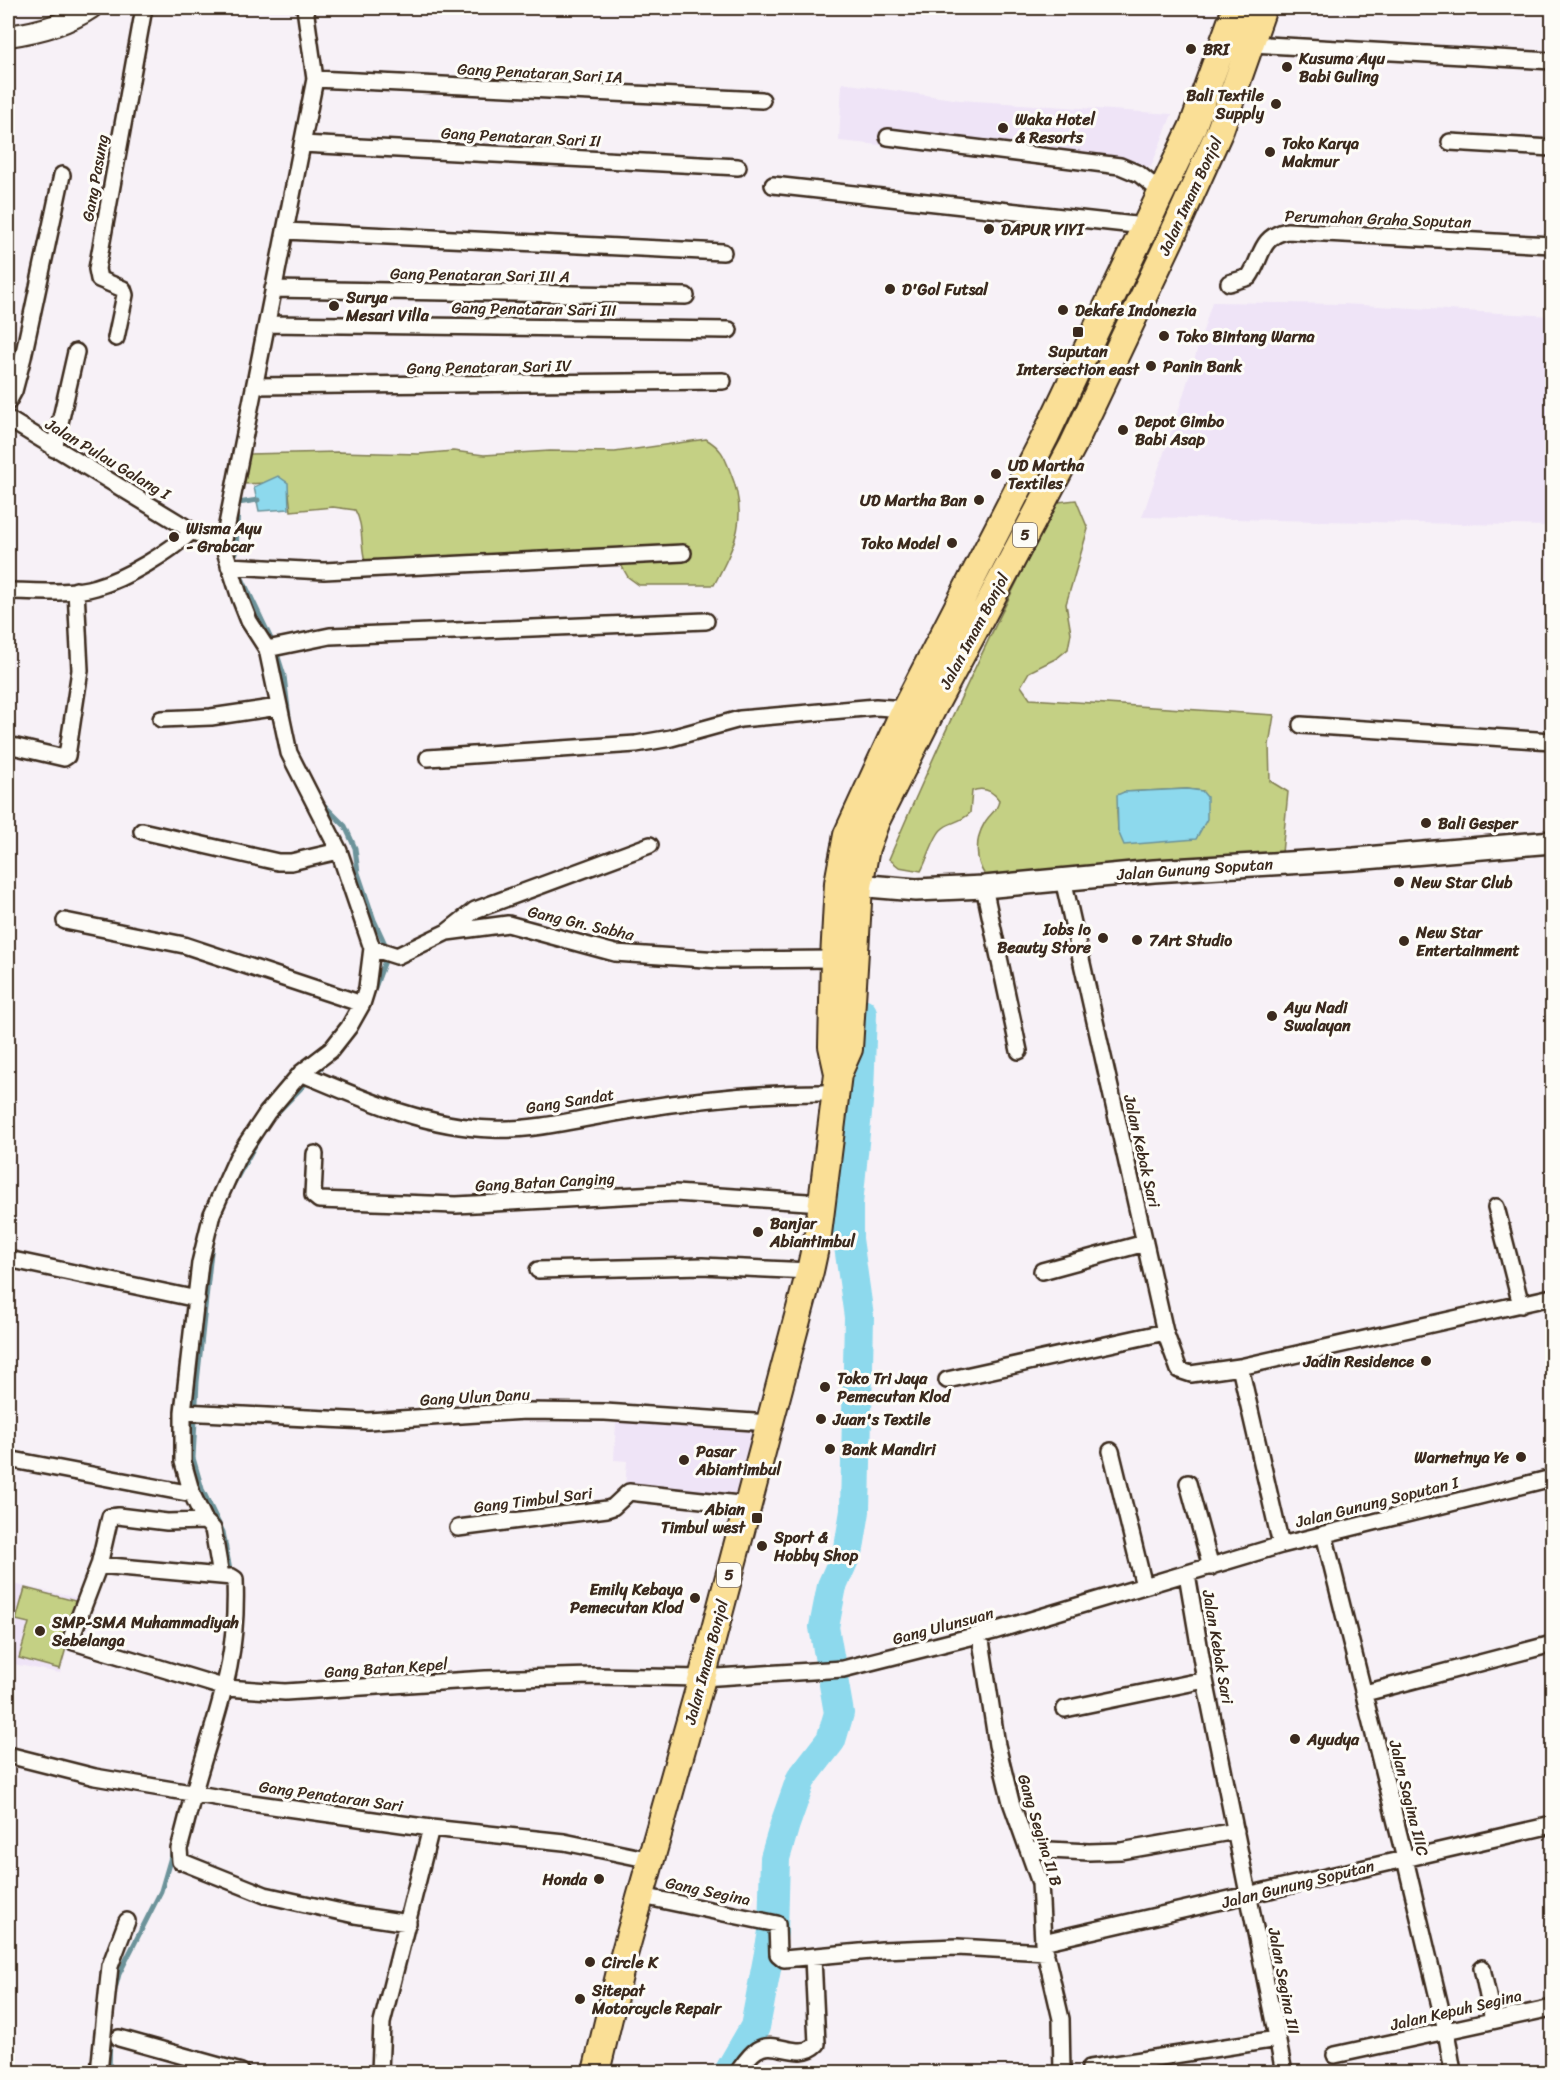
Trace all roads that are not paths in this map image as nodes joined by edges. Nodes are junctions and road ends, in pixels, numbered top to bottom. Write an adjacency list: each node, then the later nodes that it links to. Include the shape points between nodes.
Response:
1 (92, 8): 6 (street, via 37,32)
2 (144, 8): 28 (street, Gang Pasung, via 97,268 99,279 123,289 125,296)
3 (305, 8): 9 (street)
4 (1236, 8): 18 (highway, Jalan Imam Bonjol / 5, via 1193,126)
5 (1263, 8): 7 (highway, Jalan Imam Bonjol / 5)
6 (8, 36)
7 (1251, 44): 8 (street); 55 (highway, Jalan Imam Bonjol / 5, via 1220,130 1091,408 876,821)
8 (1552, 61)
9 (315, 79): 10 (street, Gang Penataran Sari IA); 13 (street)
10 (762, 100)
11 (888, 137): 18 (street, via 1120,166 1139,174)
12 (1450, 142): 14 (street)
13 (302, 144): 15 (street, Gang Penataran Sari II); 20 (street)
14 (1552, 148)
15 (738, 167)
16 (62, 175): 32 (street, via 23,357)
17 (773, 185): 19 (street)
18 (1161, 192): 19 (highway, Jalan Imam Bonjol / 5)
19 (1144, 226): 44 (highway, Jalan Imam Bonjol / 5, via 1046,435)
20 (285, 231): 22 (street); 24 (street)
21 (1552, 244): 23 (street, Perumahan Graha Soputan, via 1287,231 1267,240 1248,277)
22 (723, 252)
23 (1229, 284)
24 (273, 289): 25 (street, Gang Penataran Sari III A); 26 (street)
25 (686, 296)
26 (267, 324): 27 (street, Gang Penataran Sari III); 31 (street)
27 (729, 330)
28 (116, 339)
29 (75, 352): 34 (street)
30 (723, 381): 31 (street, Gang Penataran Sari IV)
31 (255, 386): 36 (street)
32 (8, 402)
33 (8, 419): 34 (street, Jalan Pulau Galang I)
34 (54, 449): 35 (street, Jalan Pulau Galang I)
35 (192, 531): 36 (street, Jalan Pulau Galang I); 39 (street, via 175,546 111,582)
36 (223, 545): 38 (street)
37 (683, 553): 38 (street, via 324,571)
38 (229, 566): 42 (street, via 249,621)
39 (76, 590): 40 (street); 48 (street, via 80,670 67,756)
40 (8, 591)
41 (706, 621): 42 (street, via 330,636)
42 (267, 649): 43 (street)
43 (278, 707): 45 (street, via 211,717); 53 (street, via 288,753)
44 (905, 709): 49 (street, via 876,707 740,719 636,744); 55 (highway, Jalan Imam Bonjol / 5, via 847,835)
45 (161, 719)
46 (1301, 725): 47 (street)
47 (1552, 741)
48 (8, 745)
49 (428, 758)
50 (142, 831): 53 (street, via 278,862)
51 (1552, 842): 54 (main road, Jalan Gunung Soputan)
52 (650, 845): 58 (street, via 475,910)
53 (339, 850): 59 (street)
54 (1063, 879): 56 (main road, Jalan Gunung Soputan); 68 (street, Jalan Kebak Sari)
55 (848, 885): 56 (main road, Jalan Gunung Soputan, via 892,890); 60 (highway, Jalan Imam Bonjol / 5); 64 (highway, Jalan Imam Bonjol / 5, via 849,1049)
56 (984, 887): 62 (street)
57 (65, 921): 61 (street, via 184,945)
58 (447, 932): 59 (street, Gang Gn. Sabha, via 397,956); 60 (street, Gang Gn. Sabha, via 508,924 615,953 720,960)
59 (375, 948): 61 (street)
60 (834, 958): 64 (highway, Jalan Imam Bonjol / 5, via 832,1046)
61 (362, 1004): 63 (street)
62 (1019, 1051)
63 (309, 1077): 64 (street, Gang Sandat, via 395,1112 494,1130 692,1102 797,1093); 74 (street, via 253,1133 217,1198 201,1263)
64 (837, 1083): 66 (highway, Jalan Imam Bonjol / 5)
65 (315, 1154): 66 (street, Gang Batan Canging, via 313,1195 319,1200 456,1205 675,1193)
66 (822, 1203): 71 (highway, Jalan Imam Bonjol / 5)
67 (1496, 1207): 75 (street)
68 (1145, 1243): 72 (street); 76 (street, Jalan Kebak Sari)
69 (8, 1259): 74 (street)
70 (538, 1270): 71 (street, via 741,1266)
71 (810, 1271): 80 (highway, Jalan Imam Bonjol / 5)
72 (1042, 1271)
73 (1552, 1297): 75 (street, Jalan Kebak Sari)
74 (197, 1299): 79 (street)
75 (1521, 1305): 77 (street, Jalan Kebak Sari)
76 (1165, 1332): 77 (street, Jalan Kebak Sari, via 1176,1365 1184,1373); 78 (street)
77 (1240, 1367): 90 (street)
78 (947, 1380)
79 (193, 1413): 80 (street, Gang Ulun Danu, via 368,1420 526,1411 605,1412); 85 (street, via 183,1462)
80 (769, 1424): 86 (highway, Jalan Imam Bonjol / 5)
81 (1111, 1451): 95 (street)
82 (8, 1459): 85 (street)
83 (1552, 1478): 89 (street, Jalan Gunung Soputan I)
84 (1188, 1483): 92 (street)
85 (192, 1494): 87 (street)
86 (748, 1505): 88 (street, Gang Timbul Sari, via 627,1492 607,1509); 98 (highway, Jalan Imam Bonjol / 5)
87 (205, 1521): 91 (street, via 110,1517); 94 (street, via 213,1529)
88 (458, 1527)
89 (1324, 1534): 90 (street, Jalan Gunung Soputan I); 101 (street, Jalan Sagina IIIC)
90 (1281, 1545): 92 (street, Jalan Kebak Sari)
91 (99, 1565): 94 (street); 100 (street, Gang Batan Kepel, via 72,1636 74,1642)
92 (1211, 1567): 93 (street, Jalan Kebak Sari)
93 (1187, 1574): 95 (street, Gang Ulunsuan); 99 (street, Jalan Kebak Sari)
94 (227, 1577): 100 (street, via 235,1579 235,1636)
95 (1144, 1586): 96 (street, Gang Ulunsuan)
96 (980, 1634): 98 (street, Gang Ulunsuan, via 843,1669); 108 (street, Gang Segina II B, via 997,1745 1011,1802)
97 (1552, 1644): 101 (street)
98 (702, 1678): 100 (street, Gang Batan Kepel, via 486,1679 296,1692); 110 (highway, Jalan Imam Bonjol / 5)
99 (1205, 1680): 102 (street); 107 (street, Jalan Kebak Sari)
100 (222, 1686): 104 (street)
101 (1365, 1693): 109 (street, Jalan Sagina IIIC)
102 (1065, 1709)
103 (8, 1755): 104 (street, Gang Penataran Sari, via 87,1776)
104 (190, 1791): 106 (street, Gang Penataran Sari); 114 (street, via 180,1861 265,1895)
105 (1552, 1825): 109 (street, Jalan Gunung Soputan)
106 (431, 1828): 110 (street, Gang Penataran Sari, via 564,1842); 114 (street)
107 (1236, 1831): 108 (street, via 1121,1851); 112 (street, Jalan Kebak Sari)
108 (1029, 1849): 116 (street, Gang Segina II B, via 1041,1891)
109 (1405, 1859): 112 (street, Jalan Gunung Soputan); 121 (street, Jalan Sagina IIIC)
110 (651, 1860): 111 (highway, Jalan Imam Bonjol / 5)
111 (642, 1896): 115 (street, Gang Segina); 129 (highway, Jalan Imam Bonjol / 5)
112 (1249, 1897): 116 (street, Jalan Gunung Soputan); 123 (street, Jalan Segina III)
113 (127, 1921): 126 (street, via 110,1966)
114 (408, 1923): 128 (street, via 381,2028)
115 (772, 1923): 117 (street, Jalan Gunung Soputan, via 779,1956)
116 (1045, 1947): 117 (street, Jalan Gunung Soputan, via 882,1950); 131 (street, Gang Segina II B, via 1061,2019)
117 (813, 1957): 130 (street, via 817,2044 804,2052 759,2048)
118 (1482, 1968): 120 (street)
119 (1552, 2008): 120 (street, Jalan Kepuh Segina)
120 (1493, 2020): 121 (street, Jalan Kepuh Segina)
121 (1446, 2031): 124 (street, Jalan Kepuh Segina); 133 (street, Jalan Sagina IIIC)
122 (119, 2038): 127 (street)
123 (1277, 2039): 125 (street); 132 (street, Jalan Segina III)
124 (1335, 2055)
125 (1090, 2068)
126 (99, 2073)
127 (241, 2073)
128 (380, 2073)
129 (596, 2073)
130 (738, 2073)
131 (1062, 2073)
132 (1284, 2073)
133 (1453, 2073)

